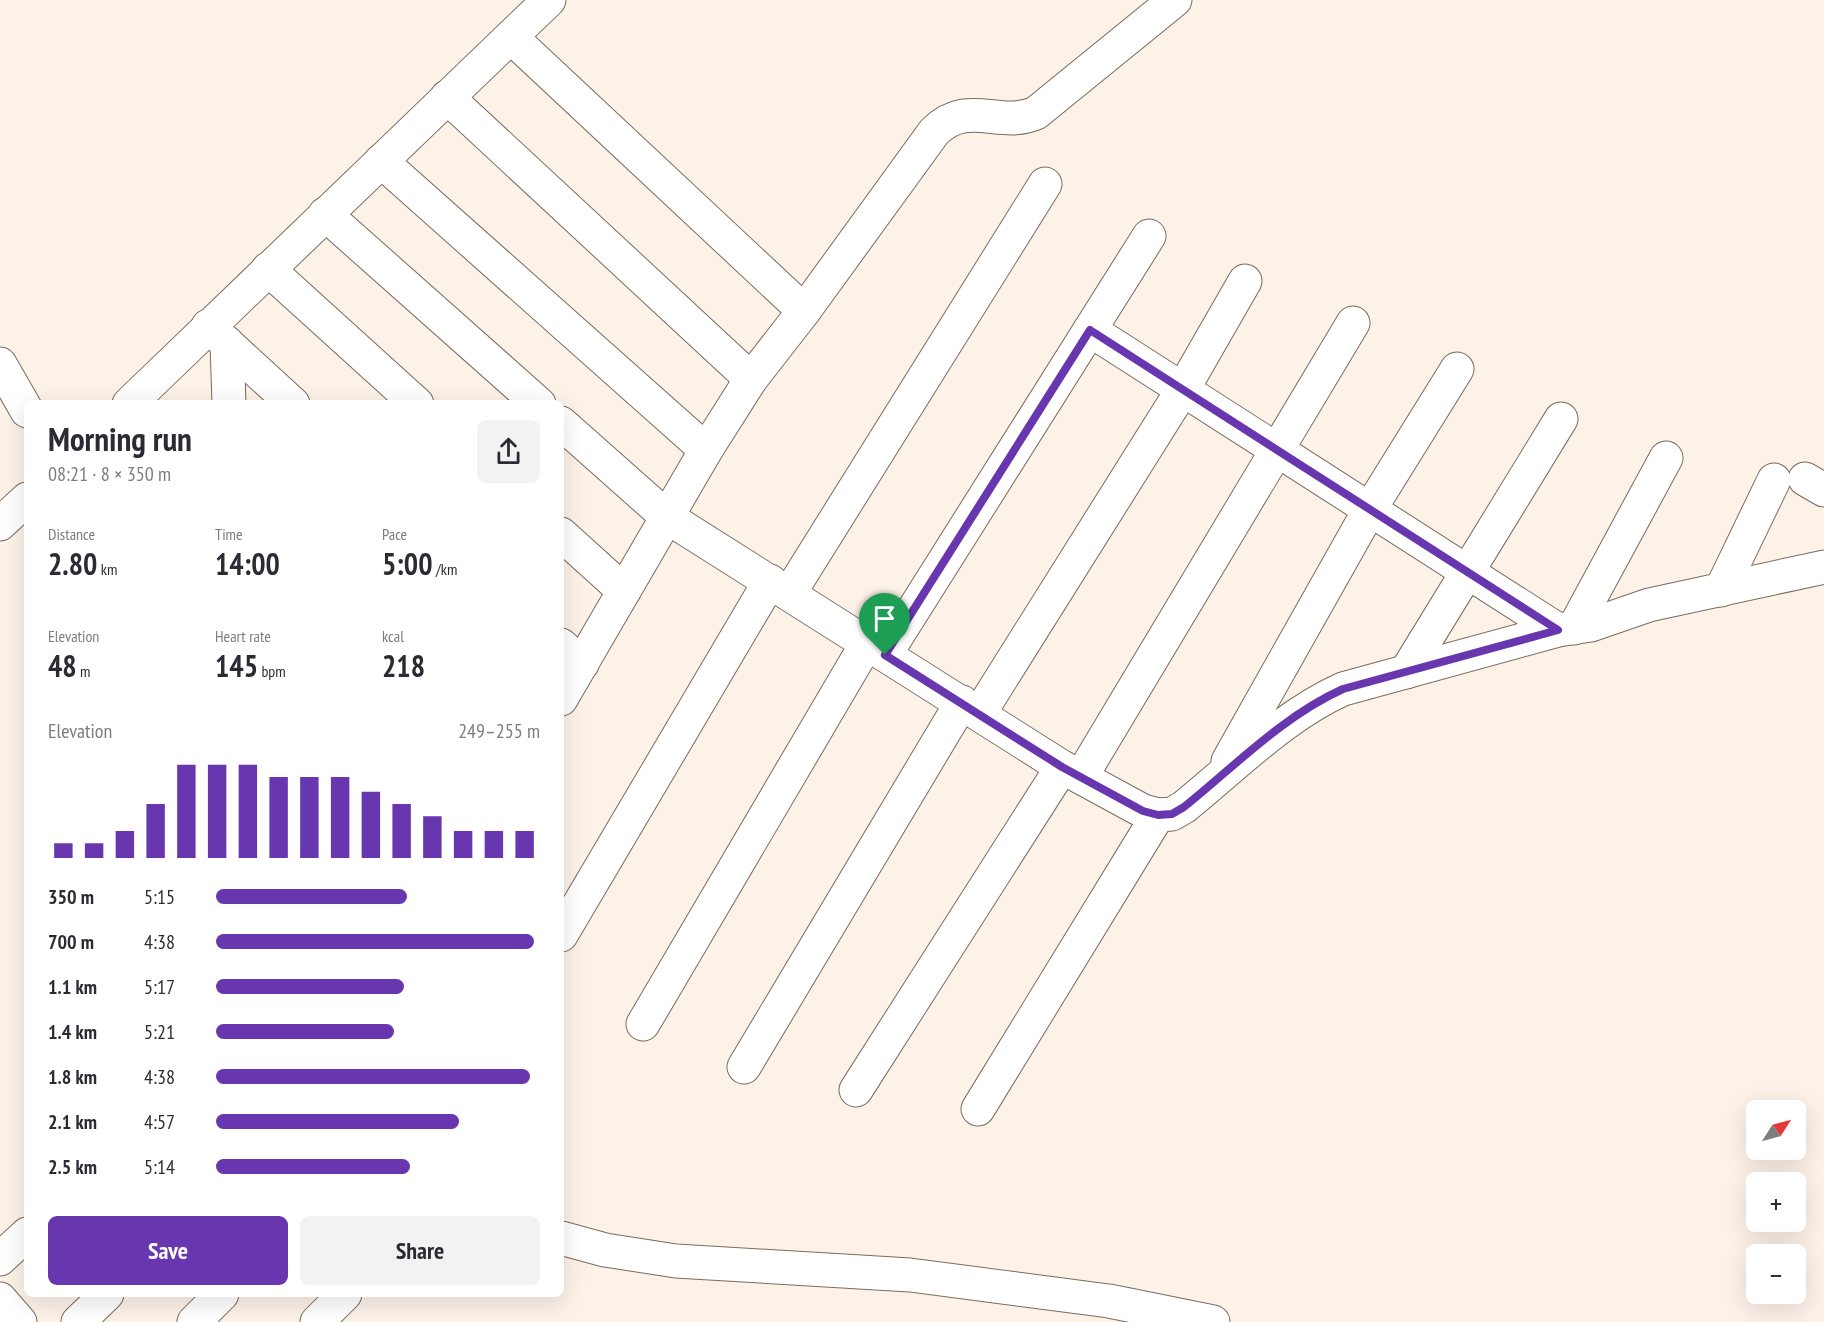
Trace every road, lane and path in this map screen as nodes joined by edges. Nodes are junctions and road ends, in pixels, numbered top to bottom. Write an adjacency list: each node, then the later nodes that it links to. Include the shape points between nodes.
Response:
1 (549, 0): 3 (street)
2 (1176, 0): 11 (street, via 1036,113 1025,118 968,115 953,117 941,125)
3 (511, 37): 4 (street); 11 (street)
4 (447, 97): 5 (street); 17 (street)
5 (381, 161): 7 (street); 28 (street)
6 (1045, 184): 38 (street)
7 (325, 214): 9 (street); 23 (street)
8 (1149, 236): 13 (street)
9 (268, 269): 14 (street); 22 (street)
10 (1245, 281): 18 (street)
11 (804, 311): 17 (street)
12 (1353, 323): 27 (street)
13 (1090, 330): 18 (street); 42 (street)
14 (218, 335): 19 (street, via 170,363); 20 (street); 21 (street)
15 (0, 364): 24 (street)
16 (1457, 369): 32 (street)
17 (751, 379): 28 (street)
18 (1183, 389): 27 (street); 46 (street)
19 (133, 400)
20 (228, 400)
21 (289, 400)
22 (413, 400)
23 (534, 400)
24 (24, 406)
25 (1560, 419): 37 (street)
26 (564, 426): 33 (street)
27 (1277, 449): 32 (street); 47 (street)
28 (706, 450): 33 (street)
29 (1666, 458): 41 (street)
30 (1801, 483): 39 (street)
31 (24, 502): 34 (street)
32 (1370, 509): 37 (street); 48 (street)
33 (667, 517): 38 (street); 40 (street)
34 (0, 524)
35 (564, 537): 40 (street)
36 (1824, 567): 39 (street)
37 (1467, 572): 41 (street); 44 (street)
38 (779, 587): 42 (street); 50 (street)
39 (1721, 590): 41 (street, via 1649,605)
40 (624, 591): 43 (street)
41 (1566, 629): 44 (street)
42 (876, 649): 46 (street); 51 (street)
43 (571, 655): 45 (street)
44 (1406, 672): 48 (street, via 1326,697 1282,726)
45 (564, 686)
46 (970, 708): 47 (street); 52 (street)
47 (1072, 772): 49 (street, via 1143,811); 53 (street)
48 (1217, 781): 49 (street, via 1172,814)
49 (1158, 815): 54 (street)
50 (564, 930)
51 (643, 1024)
52 (744, 1067)
53 (856, 1090)
54 (978, 1109)
55 (24, 1237): 57 (street)
56 (564, 1239): 66 (street, via 676,1261 910,1275 1109,1301)
57 (0, 1259)
58 (104, 1297): 63 (street)
59 (219, 1297): 64 (street)
60 (342, 1297): 65 (street)
61 (0, 1299): 62 (street)
62 (20, 1322)
63 (78, 1322)
64 (194, 1322)
65 (317, 1322)
66 (1213, 1322)

